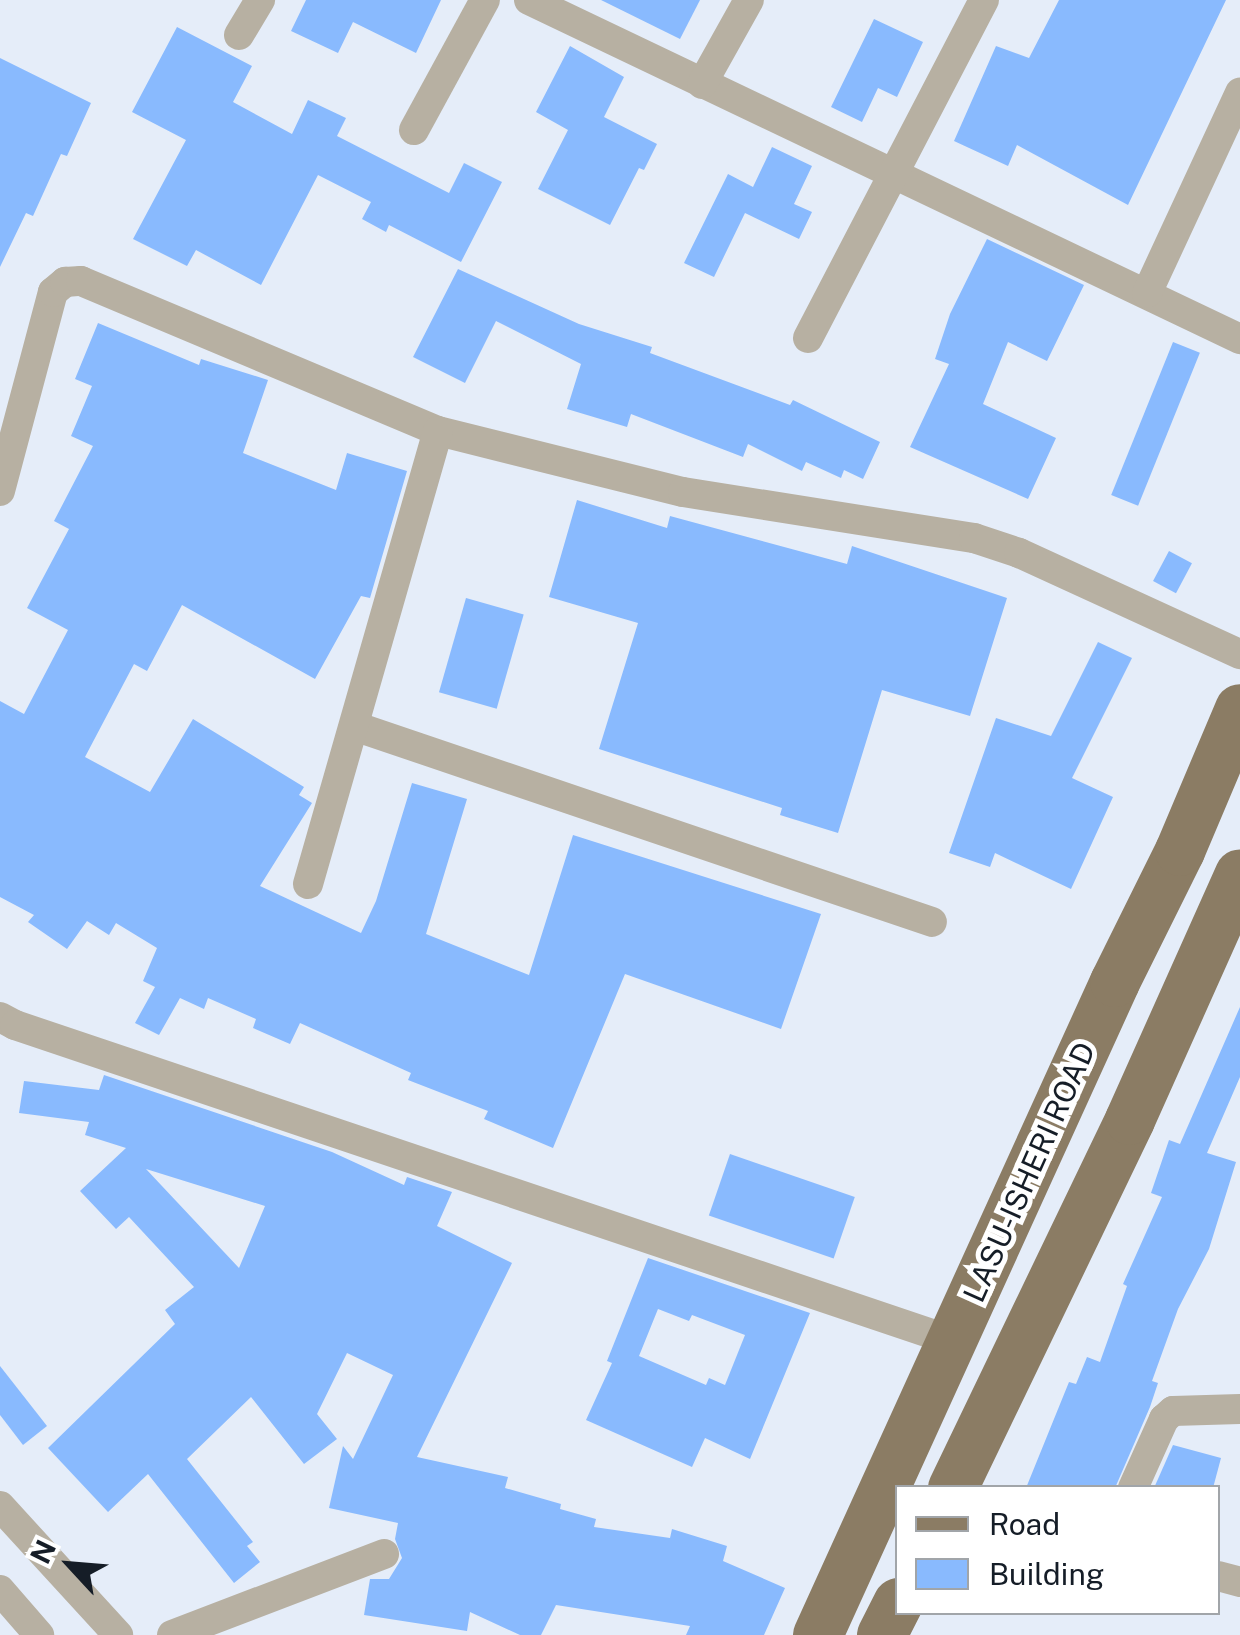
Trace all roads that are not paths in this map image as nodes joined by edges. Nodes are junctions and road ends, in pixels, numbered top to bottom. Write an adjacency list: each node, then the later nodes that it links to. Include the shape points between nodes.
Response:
1 (260, 0): 6 (street)
2 (484, 0): 9 (street)
3 (529, 0): 7 (street)
4 (749, 0): 7 (street)
5 (984, 0): 10 (street)
6 (240, 35)
7 (702, 84): 10 (street)
8 (1240, 93): 11 (street)
9 (414, 130)
10 (893, 174): 11 (street); 12 (street)
11 (1147, 292): 13 (street)
12 (808, 338)
13 (1240, 339)
14 (438, 430): 15 (street, via 81,281 65,282 53,292); 16 (street, via 684,492 974,538); 18 (street)
15 (0, 491)
16 (1240, 654)
17 (1240, 709): 22 (main road, LASU-ISHERI ROAD)
18 (356, 727): 20 (street); 21 (street)
19 (1240, 874): 23 (main road)
20 (308, 884)
21 (932, 922)
22 (1115, 982): 23 (main road); 25 (main road, LASU-ISHERI ROAD)
23 (1178, 1014): 27 (main road)
24 (5, 1031): 25 (street)
25 (952, 1342): 36 (main road, LASU-ISHERI ROAD)
26 (1240, 1409): 28 (street, via 1173,1410)
27 (965, 1483)
28 (1135, 1485)
29 (0, 1506): 34 (street)
30 (384, 1554): 35 (street)
31 (0, 1590): 33 (street)
32 (895, 1609): 37 (main road)
33 (39, 1635)
34 (118, 1635)
35 (172, 1635)
36 (818, 1635)
37 (882, 1635)

